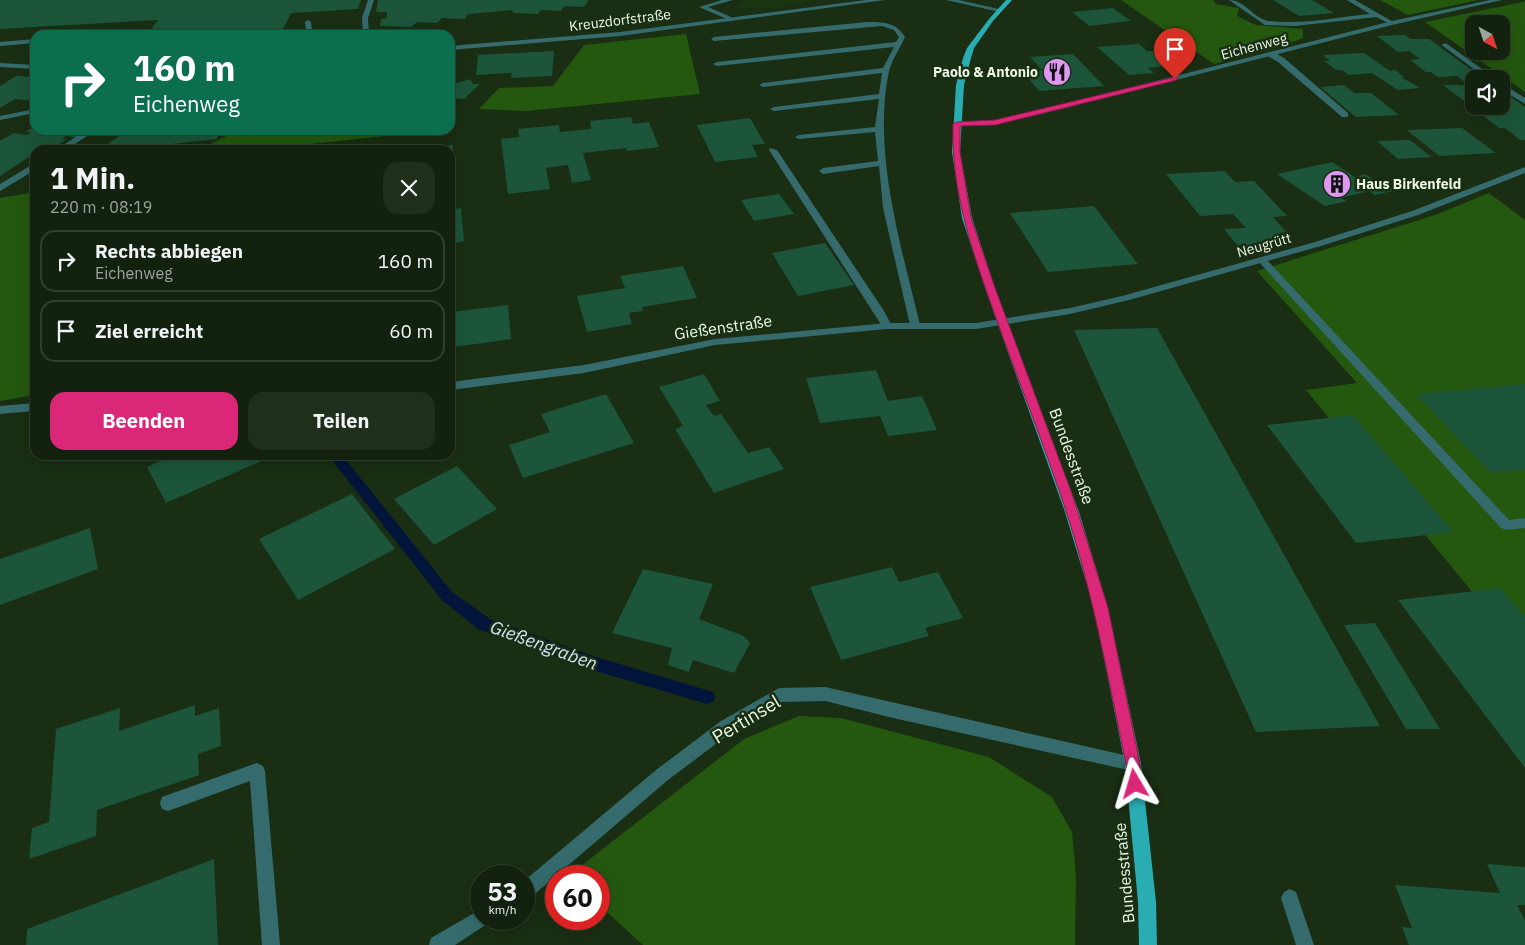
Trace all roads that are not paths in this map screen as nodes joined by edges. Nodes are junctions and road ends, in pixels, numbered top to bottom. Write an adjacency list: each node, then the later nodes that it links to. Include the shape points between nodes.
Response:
1 (371, 0): 15 (street, via 365,18)
2 (730, 0): 11 (street, via 702,8)
3 (882, 0): 11 (street, Kreuzdorfstraße)
4 (949, 0): 9 (street)
5 (1009, 0): 9 (main road, Bundesstraße)
6 (1232, 0): 10 (street, via 1265,22 1296,24)
7 (1350, 0): 10 (street)
8 (1499, 0): 13 (street, Eichenweg)
9 (1000, 10): 37 (main road, Bundesstraße, via 971,48 960,85)
10 (1378, 15): 13 (street)
11 (729, 18): 22 (street, Kreuzdorfstraße, via 620,34)
12 (308, 22): 14 (street)
13 (1392, 23): 23 (street, Eichenweg)
14 (309, 30)
15 (366, 30)
16 (714, 39): 19 (street, via 883,24 897,28 902,37)
17 (30, 41): 18 (street)
18 (0, 44): 21 (street)
19 (898, 44): 24 (street); 27 (street)
20 (1445, 44): 28 (street)
21 (30, 47)
22 (455, 48)
23 (1271, 54): 35 (street); 37 (street, Eichenweg, via 995,122)
24 (717, 64)
25 (0, 65): 26 (street)
26 (30, 67)
27 (886, 70): 29 (street); 31 (street)
28 (1480, 70)
29 (763, 85)
30 (1510, 91): 32 (street)
31 (884, 96): 33 (street); 38 (street)
32 (1525, 102)
33 (774, 109)
34 (30, 112): 36 (street)
35 (1345, 115)
36 (0, 118)
37 (957, 124): 49 (main road, Bundesstraße, via 956,152 967,218)
38 (879, 129): 40 (street); 43 (street)
39 (84, 135): 41 (street)
40 (799, 136)
41 (68, 145)
42 (773, 150): 51 (street)
43 (883, 163): 46 (street); 50 (street, via 888,208)
44 (30, 169): 47 (street)
45 (1525, 170): 48 (street, Neugrütt, via 1415,213)
46 (823, 171)
47 (0, 188)
48 (1262, 260): 49 (street, Neugrütt, via 1125,298); 55 (street, via 1506,525)
49 (1003, 322): 50 (street, Gießenstraße, via 976,326); 56 (main road, Bundesstraße, via 1072,512 1101,608)
50 (916, 325): 51 (street, Gießenstraße)
51 (887, 326): 52 (street, Gießenstraße, via 715,342 584,369)
52 (455, 385)
53 (30, 407): 54 (street)
54 (0, 410)
55 (1525, 523)
56 (1133, 764): 58 (street, Pertinsel, via 825,694 778,695 727,726 662,775); 63 (main road, Bundesstraße)
57 (168, 803): 61 (street, via 257,771)
58 (535, 883)
59 (1290, 898): 64 (street)
60 (470, 925): 62 (street)
61 (271, 945)
62 (438, 945)
63 (1148, 945)
64 (1305, 945)

